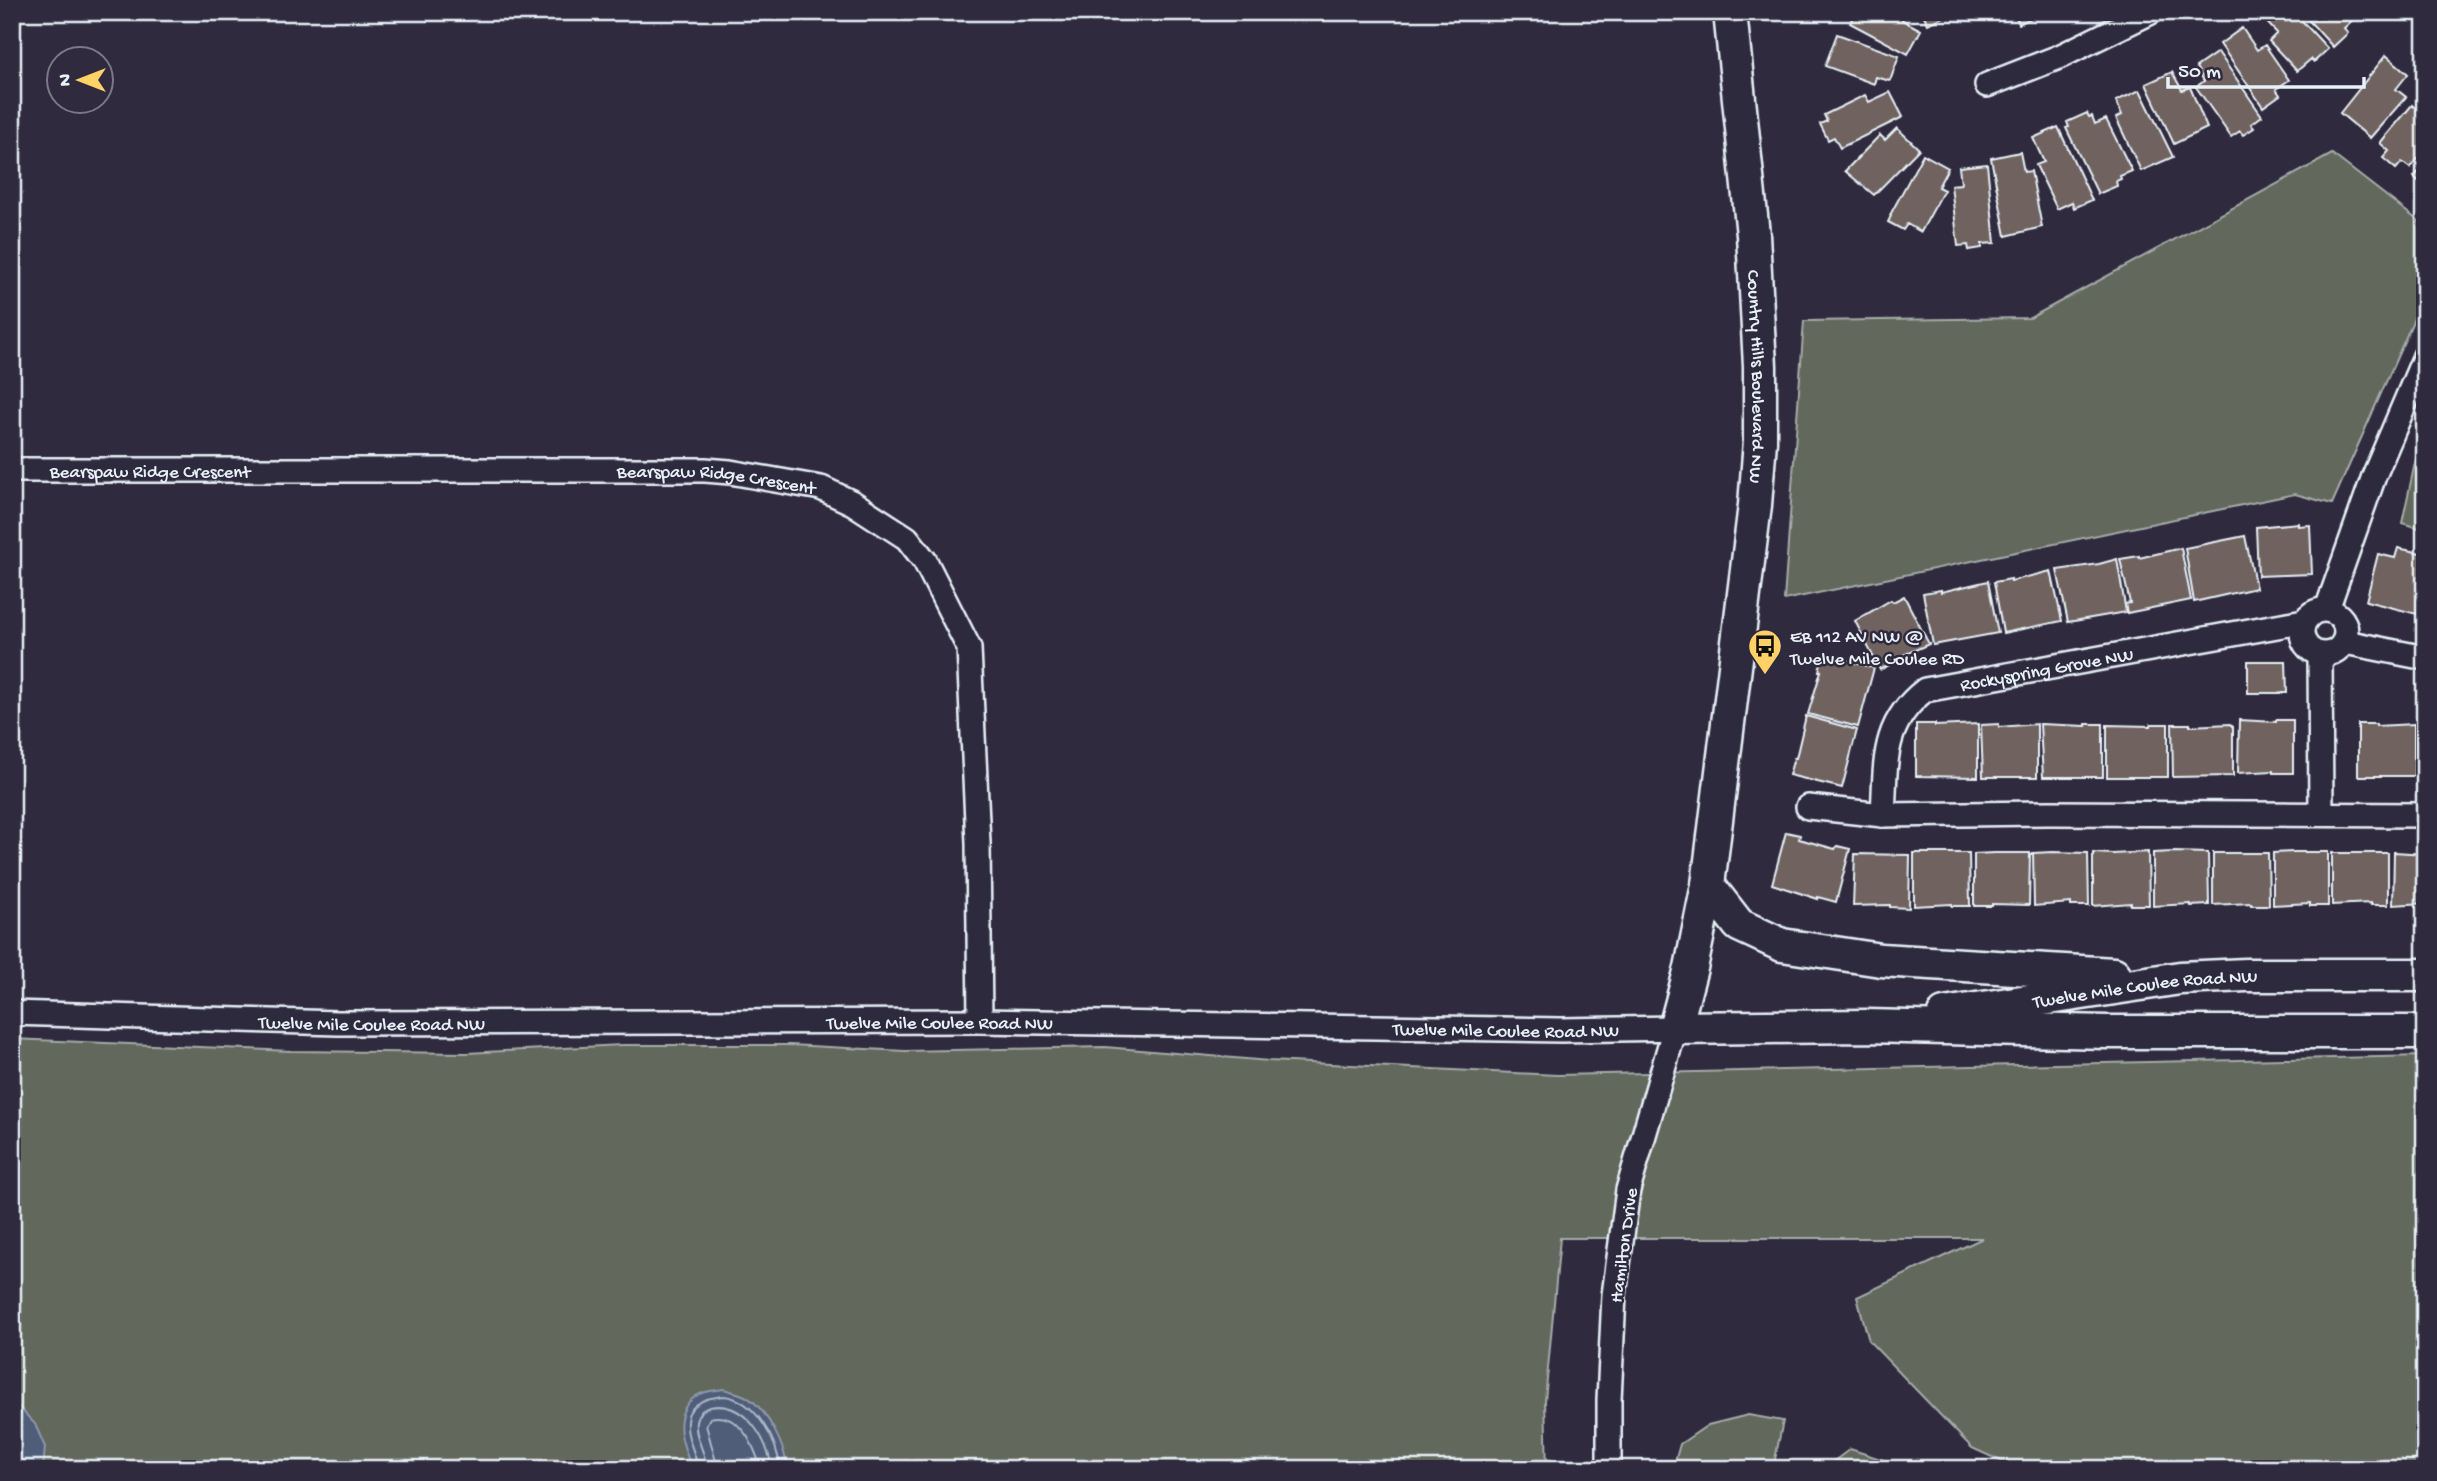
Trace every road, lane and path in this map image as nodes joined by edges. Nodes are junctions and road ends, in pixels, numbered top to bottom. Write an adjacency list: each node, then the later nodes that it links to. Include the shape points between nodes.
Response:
1 (1730, 12): 15 (main road, Country Hills Boulevard NW, via 1753,235 1760,441)
2 (2151, 12): 3 (street, via 2059,57)
3 (1987, 85)
4 (2425, 356): 6 (street, via 2374,476)
5 (12, 470): 19 (street, Bearspaw Ridge Crescent, via 705,470 821,488 853,503 907,538 925,561 969,648)
6 (2327, 609): 7 (street, via 2313,612); 8 (street, via 2344,621)
7 (2304, 621): 9 (street, via 2303,642); 13 (street, Rockyspring Grove NW, via 1925,690 1910,701 1888,740)
8 (2345, 642): 9 (street, via 2334,652); 10 (street)
9 (2320, 654): 12 (street)
10 (2425, 658)
11 (1808, 807): 13 (street)
12 (2321, 814): 13 (street); 14 (street)
13 (1883, 815)
14 (2425, 815)
15 (1708, 885): 17 (main road, via 1739,925 1782,945 1895,961); 21 (main road, Country Hills Boulevard NW)
16 (2425, 975): 17 (main road, Twelve Mile Coulee Road NW)
17 (2180, 978): 20 (main road, Twelve Mile Coulee Road NW)
18 (12, 1013): 19 (street, Twelve Mile Coulee Road NW, via 338,1023)
19 (980, 1021): 21 (street, Twelve Mile Coulee Road NW)
20 (1867, 1026): 21 (main road, Twelve Mile Coulee Road NW); 22 (main road, Twelve Mile Coulee Road NW)
21 (1675, 1028): 23 (street, Hamilton Drive, via 1628,1191 1614,1295)
22 (2425, 1032)
23 (1609, 1469)

